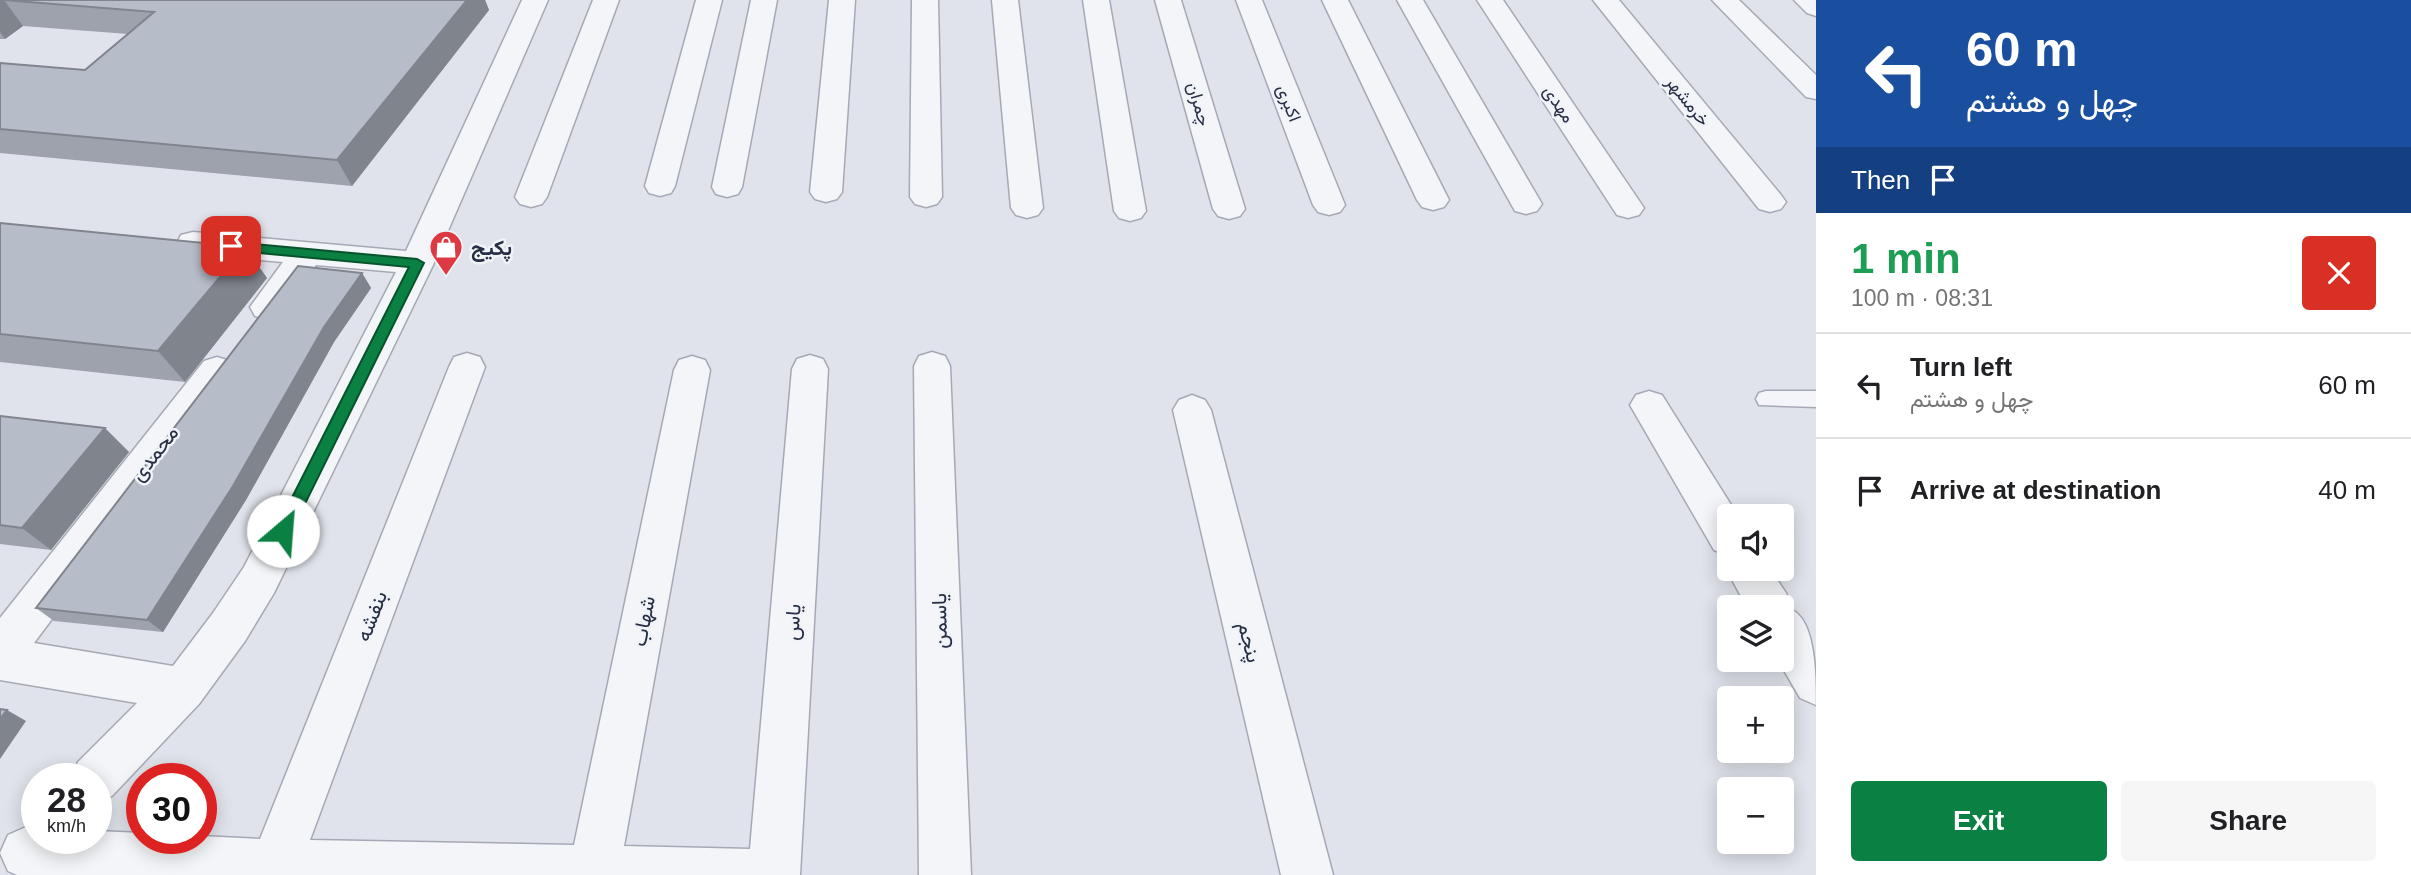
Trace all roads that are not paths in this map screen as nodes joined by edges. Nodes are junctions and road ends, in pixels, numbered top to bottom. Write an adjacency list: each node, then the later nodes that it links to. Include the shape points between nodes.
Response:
1 (535, 0): 34 (street)
2 (607, 0): 22 (street)
3 (709, 0): 19 (street)
4 (764, 0): 20 (street)
5 (842, 0): 21 (street)
6 (925, 0): 23 (street)
7 (1005, 0): 28 (street)
8 (1096, 0): 31 (street)
9 (1168, 0): 30 (street, چمران)
10 (1249, 0): 27 (street, اکبری)
11 (1335, 0): 24 (street)
12 (1410, 0): 26 (street)
13 (1490, 0): 29 (street, مهدی)
14 (1606, 0): 25 (street, خرمشهر)
15 (1726, 0): 18 (street)
16 (1807, 0): 17 (street)
17 (1816, 8)
18 (1816, 91)
19 (660, 186)
20 (727, 187)
21 (826, 192)
22 (531, 197)
23 (926, 197)
24 (1433, 200)
25 (1770, 202)
26 (1526, 204)
27 (1329, 205)
28 (1027, 208)
29 (1628, 208)
30 (1229, 209)
31 (1130, 211)
32 (161, 240): 33 (street)
33 (308, 253): 34 (street); 45 (street, محمدی)
34 (417, 263): 48 (street, via 259,580)
35 (467, 366): 51 (street, بنفشه)
36 (932, 366): 55 (street, یاسمن)
37 (810, 369): 54 (street, یاس)
38 (692, 370): 52 (street, شهاب)
39 (1816, 399): 40 (lane)
40 (1766, 400)
41 (1649, 405): 43 (street)
42 (1192, 410): 56 (street, پنجم)
43 (1717, 518)
44 (1794, 646): 47 (street)
45 (0, 653)
46 (0, 659): 48 (street)
47 (1816, 683)
48 (183, 689): 49 (street)
49 (111, 763)
50 (25, 856): 51 (street)
51 (275, 865): 52 (street)
52 (594, 872): 53 (street)
53 (751, 875)
54 (774, 875)
55 (945, 875)
56 (1307, 875)

